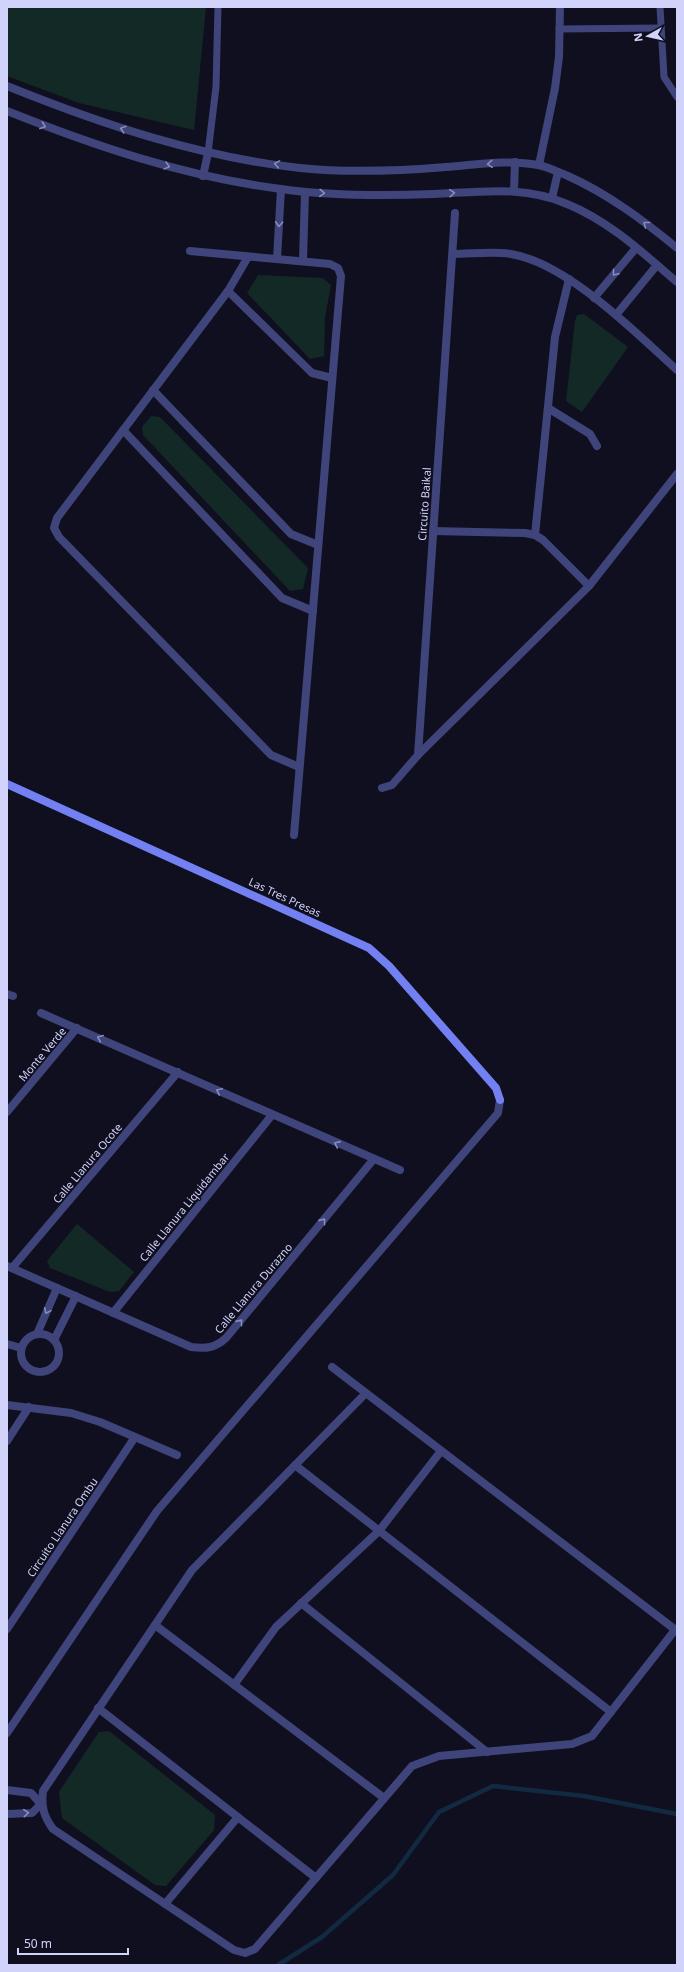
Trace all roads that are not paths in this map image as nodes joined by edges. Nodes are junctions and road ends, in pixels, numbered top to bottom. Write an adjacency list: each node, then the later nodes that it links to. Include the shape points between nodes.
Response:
1 (218, 7): 9 (lane, via 216,88)
2 (560, 7): 5 (street)
3 (660, 8): 4 (lane)
4 (661, 28): 5 (lane); 7 (lane, via 664,77)
5 (560, 29): 11 (street, via 555,88)
6 (7, 86): 9 (street, one-way to 6, via 102,122)
7 (677, 97)
8 (7, 111): 13 (street, one-way to 13, via 102,147)
9 (208, 153): 10 (street, one-way to 9, via 426,169 332,170 300,168); 13 (street)
10 (515, 162): 11 (street); 15 (street)
11 (539, 165): 12 (street)
12 (558, 172): 17 (street); 20 (street, one-way to 12, via 617,202)
13 (202, 176): 14 (street)
14 (281, 189): 16 (street); 24 (street, one-way to 24)
15 (514, 191): 16 (street, one-way to 15, via 380,195); 17 (street)
16 (305, 192): 25 (street)
17 (552, 198): 19 (street, via 612,228)
18 (455, 213): 22 (street, Circuito Baikal)
19 (636, 248): 26 (street); 30 (street, one-way to 30)
20 (677, 248)
21 (190, 251): 23 (street)
22 (453, 254): 27 (street, via 510,253 526,257); 39 (street, Circuito Baikal)
23 (248, 257): 24 (street); 29 (street)
24 (277, 259): 25 (street)
25 (303, 260): 33 (street, via 330,264 338,268 341,276)
26 (657, 265): 28 (street); 31 (street)
27 (569, 279): 30 (street); 35 (street, via 555,337)
28 (677, 282)
29 (228, 291): 33 (street, via 312,372); 34 (street)
30 (594, 298): 31 (street)
31 (616, 315): 32 (street)
32 (677, 370)
33 (332, 378): 41 (street)
34 (153, 390): 36 (street); 41 (street, via 291,534)
35 (548, 408): 37 (street, via 590,434); 40 (street)
36 (123, 430): 43 (street, via 282,598); 45 (street, via 57,518 54,528 59,537 271,755)
37 (597, 446)
38 (677, 474): 42 (street)
39 (433, 531): 40 (street); 44 (street, Circuito Baikal)
40 (535, 535): 42 (street)
41 (318, 545): 43 (street)
42 (589, 586): 44 (street)
43 (313, 611): 45 (street)
44 (418, 755): 47 (street, via 392,785)
45 (300, 767): 48 (street)
46 (7, 784): 52 (main road, Las Tres Presas, via 369,948 389,966 496,1088)
47 (382, 788)
48 (294, 835)
49 (41, 1012): 50 (street)
50 (77, 1028): 51 (street, one-way to 50); 53 (street, Monte Verde)
51 (178, 1072): 54 (street, one-way to 51); 57 (street, Calle Llanura Ocote)
52 (500, 1100): 82 (street, via 498,1113 157,1511)
53 (7, 1112)
54 (272, 1115): 55 (street, one-way to 54); 60 (street, Calle Llanura Liquidambar)
55 (373, 1160): 56 (street); 60 (street, Calle Llanura Durazno, one-way to 55, via 191,1347 212,1348 226,1338)
56 (400, 1170)
57 (9, 1267): 58 (street, Calle Llanura Durazno)
58 (57, 1288): 59 (street, Calle Llanura Durazno); 61 (street, one-way to 61)
59 (76, 1296): 60 (street, Calle Llanura Durazno); 62 (street)
60 (113, 1313)
61 (37, 1334): 62 (street); 64 (street, via 26,1338)
62 (54, 1340): 64 (street, via 58,1345 58,1358 51,1369 45,1371 38,1372 26,1367 22,1361)
63 (7, 1344): 64 (street)
64 (21, 1348)
65 (332, 1367): 66 (street)
66 (366, 1393): 71 (street); 73 (street)
67 (7, 1405): 68 (street)
68 (29, 1407): 69 (street, via 71,1413); 70 (street)
69 (135, 1437): 72 (street); 77 (street, Circuito Llanura Ombu)
70 (7, 1441)
71 (441, 1451): 74 (street); 78 (street)
72 (177, 1455)
73 (295, 1465): 74 (street); 76 (street, via 192,1570)
74 (379, 1531): 75 (street); 81 (street)
75 (301, 1603): 79 (street, via 276,1627); 83 (street)
76 (155, 1625): 79 (street); 80 (street)
77 (7, 1629)
78 (676, 1630): 81 (street)
79 (234, 1685): 85 (street)
80 (98, 1708): 86 (street, via 49,1780 43,1791); 88 (street)
81 (611, 1712): 83 (street, via 592,1736 572,1744)
82 (7, 1733)
83 (487, 1752): 85 (street, via 439,1756 412,1766)
84 (7, 1790): 86 (street, via 31,1793)
85 (384, 1798): 89 (street)
86 (41, 1804): 87 (street, one-way to 86, via 32,1813); 90 (street, via 45,1818 53,1829)
87 (7, 1814)
88 (238, 1818): 89 (street); 90 (street)
89 (316, 1878): 90 (street, via 255,1950 245,1953 234,1950)
90 (165, 1904)

